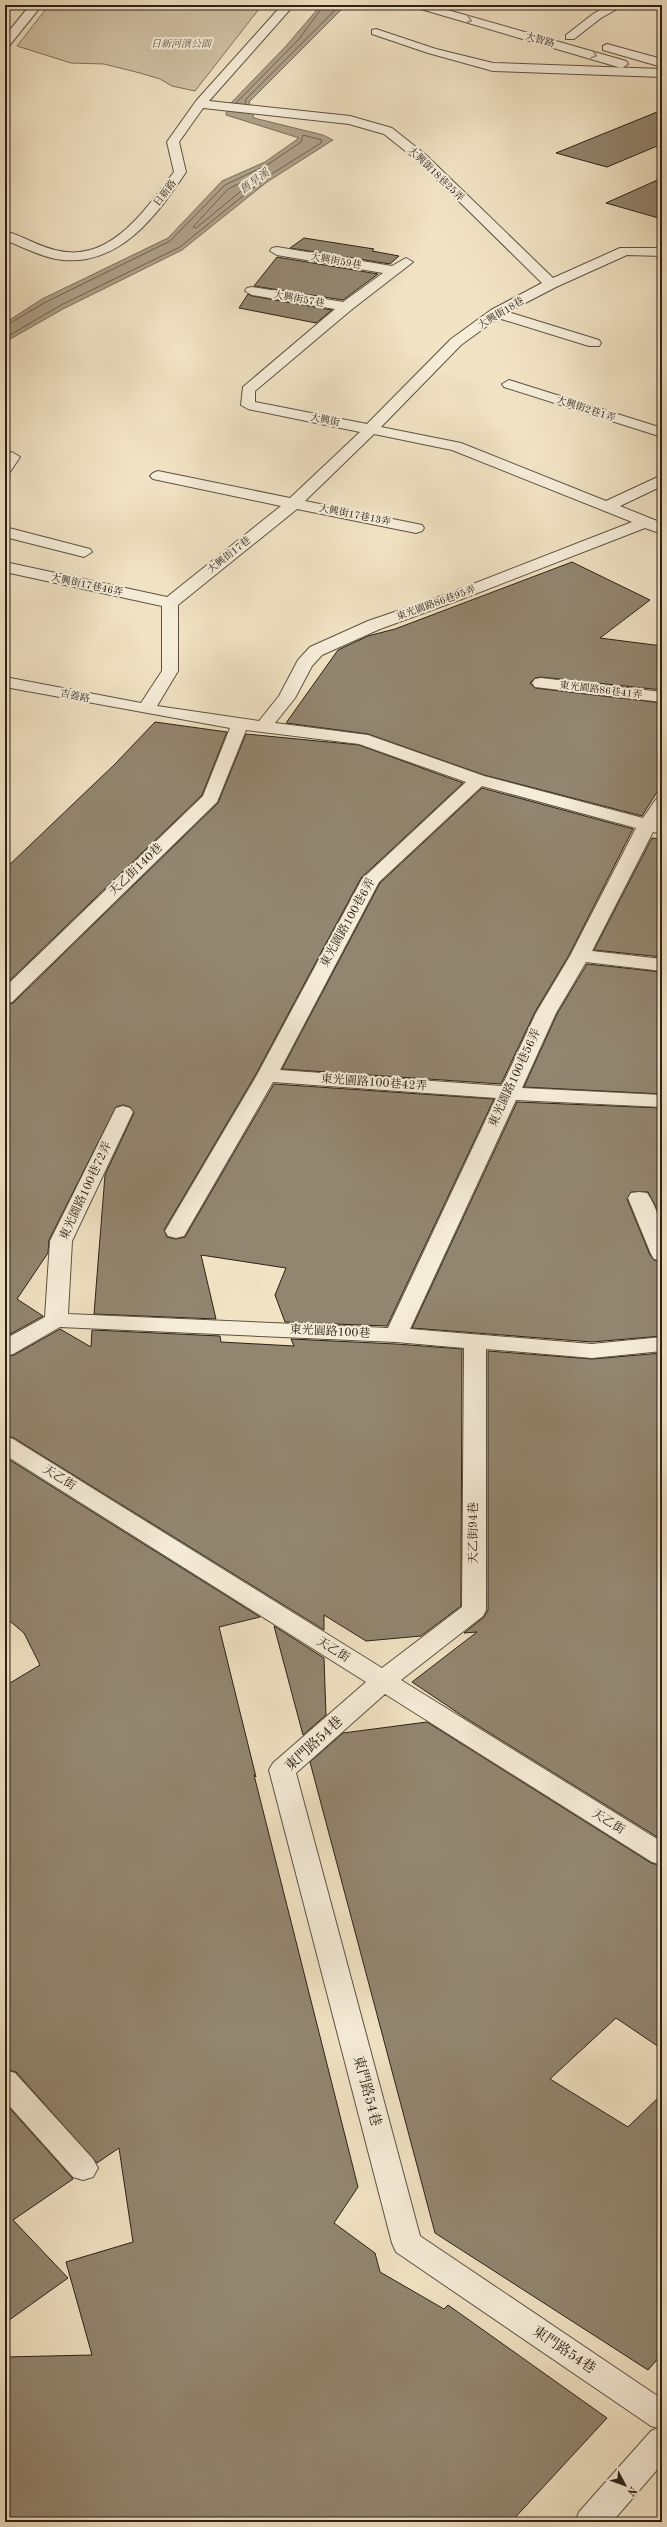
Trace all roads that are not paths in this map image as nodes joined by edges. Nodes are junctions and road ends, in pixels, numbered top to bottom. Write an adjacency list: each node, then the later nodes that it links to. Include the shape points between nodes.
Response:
1 (35, 5): 8 (street)
2 (288, 5): 10 (street, 日新路)
3 (418, 5): 9 (street, 大智路, one-way to 9)
4 (457, 5): 7 (street, 大智路)
5 (618, 5): 7 (street)
6 (376, 32): 9 (street, via 432,51 493,67)
7 (570, 37): 9 (street, 大智路)
8 (5, 44)
9 (661, 71)
10 (200, 104): 11 (street, 日新路, via 173,142 180,172 151,211 115,245 88,255 63,256); 16 (street, 大興街18巷25弄, via 350,120 388,131 422,158)
11 (5, 235)
12 (278, 251): 15 (street, 大興街59巷)
13 (662, 252): 16 (street, 大興街18巷, via 625,251)
14 (406, 262): 15 (street, 大興街)
15 (395, 271): 18 (street, 大興街)
16 (551, 284): 19 (street, 大興街18巷)
17 (252, 291): 18 (street, 大興街57巷)
18 (346, 307): 22 (street, 大興街, via 248,390 248,405)
19 (496, 313): 20 (street); 22 (street, 大興街18巷, via 456,342)
20 (594, 343)
21 (510, 384): 23 (street, 大興街2巷1弄)
22 (371, 429): 26 (street, 大興街17巷); 27 (street, 大興街, via 456,446)
23 (662, 433)
24 (158, 476): 26 (street, 大興街17巷13弄)
25 (662, 480): 27 (street)
26 (294, 503): 29 (street, 大興街17巷13弄); 34 (street, 大興街17巷)
27 (608, 506): 28 (street, 大興街)
28 (644, 523): 30 (street, 大興街); 41 (street, 東光園路86巷95弄, via 374,625 316,651 304,664 290,692)
29 (416, 528)
30 (662, 529)
31 (5, 532): 32 (street)
32 (84, 552)
33 (5, 567): 34 (street, 大興街17巷46弄)
34 (170, 603): 39 (street, via 170,671)
35 (541, 683): 37 (street, 東光園路86巷41弄)
36 (12, 684): 38 (street); 39 (street, 吉善路)
37 (662, 697)
38 (5, 698)
39 (146, 709): 40 (street)
40 (240, 724): 41 (street); 47 (street, 天乙街140巷, via 211,798)
41 (263, 727): 42 (street, via 362,738)
42 (478, 780): 44 (street); 48 (street, 東光園路100巷6弄, via 370,879)
43 (662, 803): 44 (street, 東光園路100巷56弄)
44 (654, 828): 45 (street, 東光園路100巷56弄)
45 (580, 956): 46 (street); 49 (street, 東光園路100巷56弄, via 546,1013)
46 (662, 965)
47 (5, 998)
48 (267, 1075): 49 (street, 東光園路100巷42弄); 53 (street)
49 (507, 1093): 50 (street, 東光園路100巷42弄); 56 (street, 東光園路100巷56弄)
50 (662, 1101)
51 (123, 1112): 55 (street, 東光園路100巷72弄, via 61,1241)
52 (639, 1198): 54 (street)
53 (176, 1232)
54 (662, 1254)
55 (56, 1320): 56 (street, 東光園路100巷); 59 (street)
56 (396, 1335): 57 (street, 東光園路100巷)
57 (475, 1340): 58 (street, 東光園路100巷, via 592,1351); 61 (street, 天乙街94巷, via 474,1610)
58 (662, 1344)
59 (5, 1349)
60 (5, 1444): 61 (street, 天乙街)
61 (383, 1681): 62 (street, 天乙街); 65 (street, 東門路54巷, via 282,1770 407,2244)
62 (662, 1856)
63 (5, 2081): 64 (street)
64 (83, 2168)
65 (662, 2416)
66 (662, 2441): 67 (street)
67 (591, 2522)

